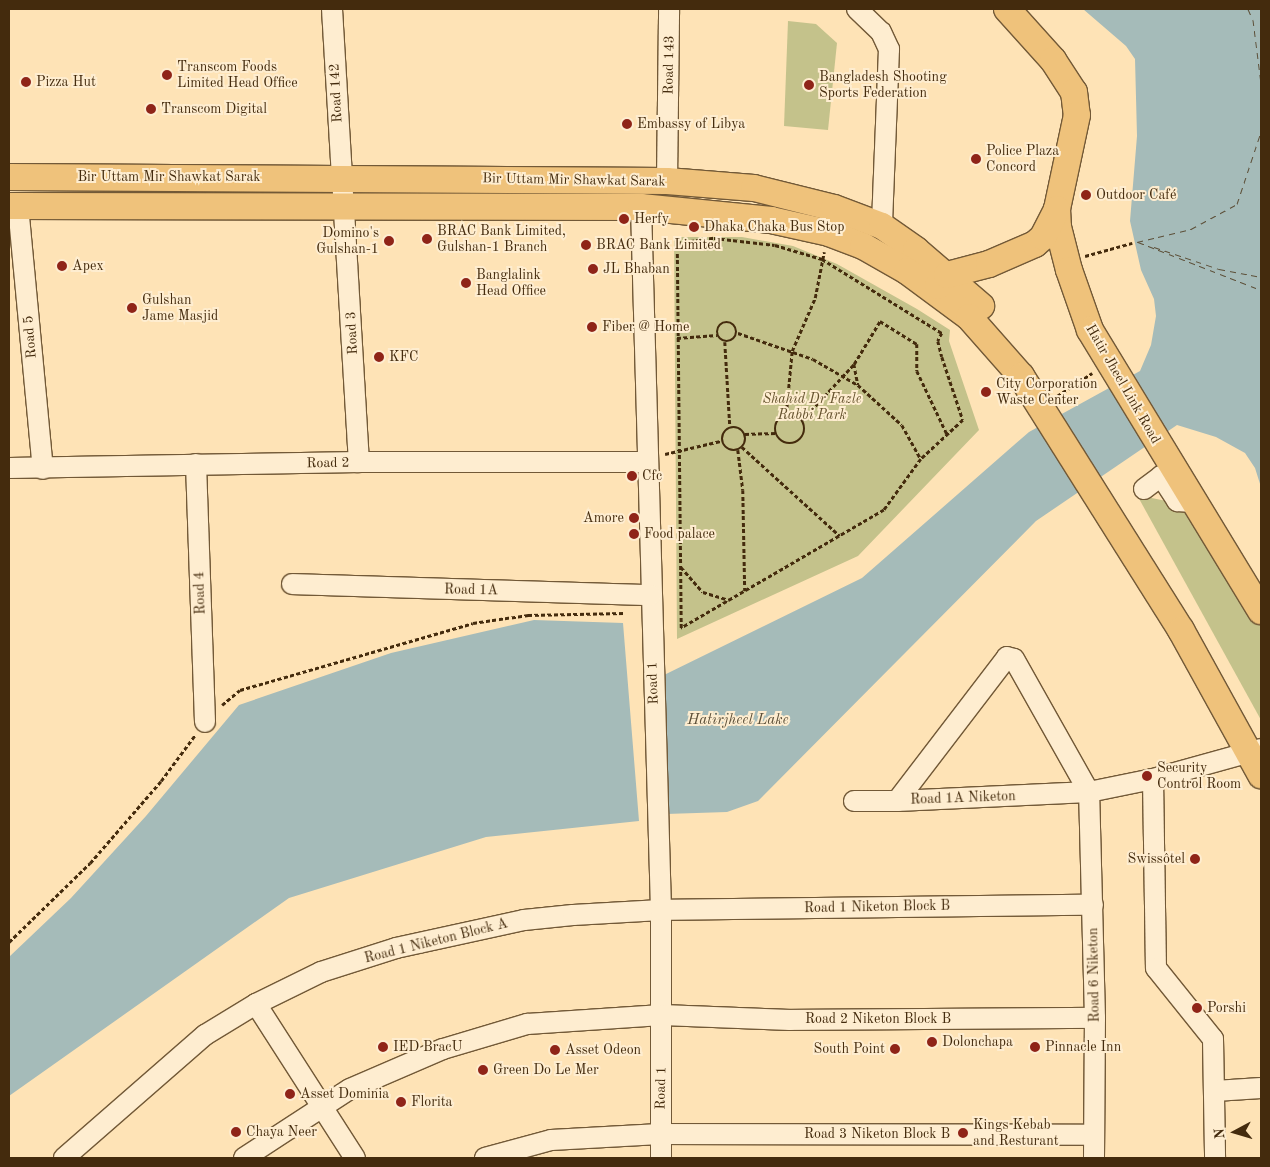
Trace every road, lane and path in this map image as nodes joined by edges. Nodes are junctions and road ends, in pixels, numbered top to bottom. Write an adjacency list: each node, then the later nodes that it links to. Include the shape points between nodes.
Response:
1 (332, 9): 6 (street, Road 142)
2 (670, 9): 7 (street, Road 143)
3 (858, 9): 12 (street, via 881,32 889,49)
4 (1007, 9): 11 (main road, Hatir Jheel Link Road, via 1053,60 1074,92 1077,115)
5 (9, 177): 6 (main road, Bir Uttam Mir Shawkat Sarak)
6 (340, 178): 7 (main road, Bir Uttam Mir Shawkat Sarak); 8 (street, Road 142)
7 (667, 181): 12 (main road, Bir Uttam Mir Shawkat Sarak, via 779,192)
8 (345, 204): 9 (main road, Bir Uttam Mir Shawkat Sarak); 10 (main road, Bir Uttam Mir Shawkat Sarak); 38 (street, Road 3)
9 (13, 206): 42 (street, Road 5)
10 (641, 207): 16 (main road, Bir Uttam Mir Shawkat Sarak, via 770,220 829,232); 39 (street, Road 1)
11 (1057, 209): 15 (main road, Hatir Jheel Link Road); 16 (main road, via 1043,237 1035,244)
12 (882, 226): 16 (main road, Bir Uttam Mir Shawkat Sarak)
13 (1132, 243): 15 (path)
14 (822, 260): 19 (path, via 775,245 714,238 677,243); 21 (path, via 815,298); 32 (path, via 942,333 938,341 942,358 963,420)
15 (1066, 261): 22 (main road, Hatir Jheel Link Road, via 1090,330)
16 (941, 283): 26 (main road, Bir Uttam Mir Shawkat Sarak, via 1013,338)
17 (738, 332): 18 (path, via 734,324 724,322 717,329); 20 (path, via 735,339); 21 (path)
18 (717, 335): 19 (path); 20 (path)
19 (677, 338): 36 (path)
20 (725, 342): 29 (path)
21 (792, 351): 24 (path); 27 (path)
22 (1108, 361): 26 (path); 44 (main road, Hatir Jheel Link Road)
23 (854, 364): 24 (path); 25 (path); 32 (path, via 880,321 917,344 917,371)
24 (843, 376): 25 (path); 28 (path)
25 (858, 385): 37 (path, via 902,425)
26 (1053, 403): 53 (main road, Bir Uttam Mir Shawkat Sarak, via 1113,503 1181,630)
27 (786, 414): 28 (path, via 795,414); 30 (path, via 776,424)
28 (802, 420): 30 (path, via 804,433 799,441 785,443)
29 (730, 427): 31 (path, via 740,428); 33 (path, via 724,431)
30 (776, 433): 31 (path)
31 (745, 434): 34 (path)
32 (947, 434): 37 (path)
33 (721, 441): 35 (path, via 728,449); 36 (path)
34 (742, 447): 35 (path); 45 (path)
35 (738, 450): 48 (path, via 743,490)
36 (678, 453): 46 (path)
37 (921, 459): 45 (path, via 884,510)
38 (359, 462): 39 (street, Road 2); 40 (street, Road 2)
39 (648, 462): 50 (street, Road 1)
40 (196, 464): 42 (street, Road 2); 52 (street, Road 4)
41 (9, 468): 42 (street, Road 2)
42 (43, 469)
43 (1144, 489): 44 (street, via 1161,476 1177,501)
44 (1193, 502): 51 (main road, Hatir Jheel Link Road)
45 (840, 536): 48 (path)
46 (680, 567): 49 (path, via 703,592); 49 (path, via 681,628)
47 (292, 584): 50 (street, Road 1A)
48 (744, 591): 49 (path)
49 (729, 600)
50 (651, 604): 52 (path, via 473,623 240,690); 59 (street, Road 1)
51 (1261, 611)
52 (205, 722): 60 (path, via 161,781 90,863)
53 (1258, 755): 54 (street, Road 1A Niketon)
54 (1153, 779): 55 (street, Road 1A Niketon); 65 (street, via 1156,968 1213,1040)
55 (1089, 792): 57 (street, Road 1A Niketon); 57 (street, Road 1A Niketon, via 1014,659 1007,657); 58 (street, Road 6 Niketon)
56 (854, 801): 57 (street)
57 (897, 801)
58 (1093, 905): 59 (street, Road 1 Niketon Block B); 63 (street, Road 6 Niketon)
59 (661, 910): 61 (street, Road 1 Niketon Block A, via 524,920 396,948 321,972); 62 (street, Road 1)
60 (9, 942)
61 (256, 1004): 66 (street); 69 (street, Road 1 Niketon Block A, via 205,1035)
62 (662, 1015): 63 (street, Road 2 Niketon Block B, via 790,1020); 66 (street, Road 2 Niketon Block B, via 527,1024 443,1049 350,1089); 67 (street, Road 1)
63 (1095, 1018): 68 (street, Road 6 Niketon)
64 (1261, 1088): 65 (street)
65 (1215, 1091): 75 (street)
66 (322, 1106): 70 (street, Road 2 Niketon Block B); 71 (street)
67 (660, 1134): 68 (street, Road 3 Niketon Block B); 72 (street, Road 3 Niketon Block B, via 551,1140); 73 (street, Road 1)
68 (1093, 1135): 74 (street, Road 6 Niketon)
69 (64, 1158)
70 (244, 1158)
71 (355, 1158)
72 (485, 1158)
73 (662, 1158)
74 (1094, 1158)
75 (1215, 1158)

